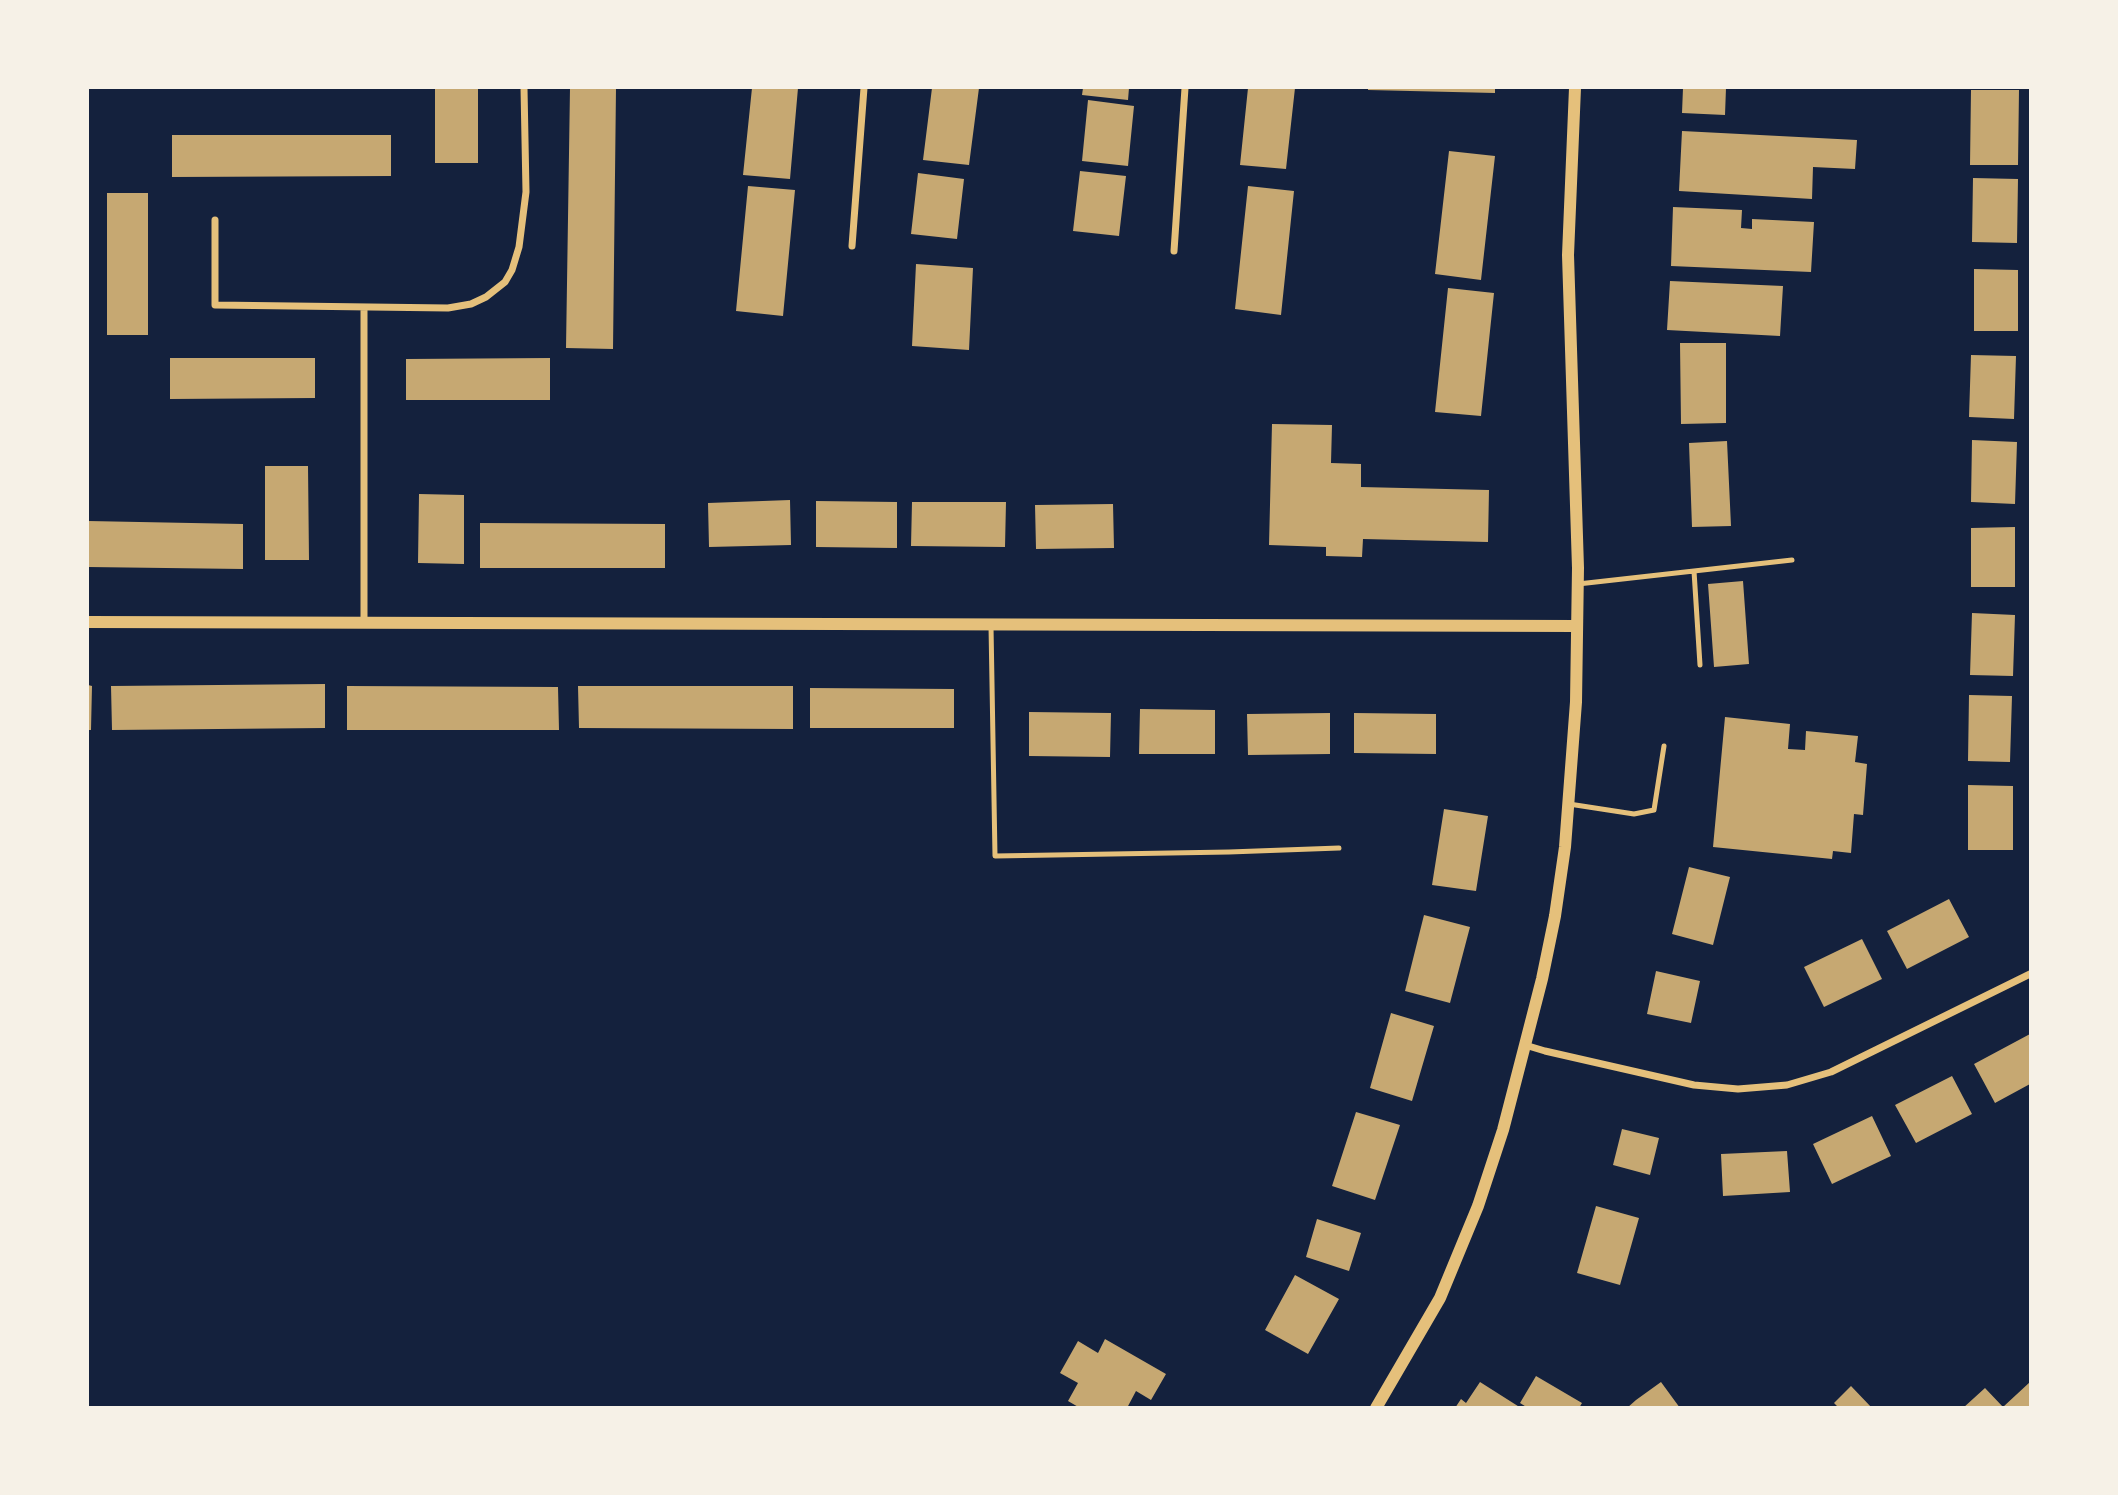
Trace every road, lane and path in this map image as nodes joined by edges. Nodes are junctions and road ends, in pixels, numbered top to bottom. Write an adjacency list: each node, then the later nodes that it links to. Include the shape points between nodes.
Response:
1 (524, 88): 8 (street, via 525,208 519,247 507,279 486,298 465,306)
2 (864, 88): 6 (street)
3 (1185, 88): 7 (street)
4 (1575, 88): 11 (street, via 1568,255)
5 (215, 220): 8 (street, via 215,306)
6 (852, 246)
7 (1174, 251)
8 (364, 308): 13 (street)
9 (1792, 560): 10 (lane)
10 (1694, 571): 11 (lane); 16 (lane)
11 (1578, 584): 15 (street)
12 (88, 622): 13 (street)
13 (364, 624): 14 (street)
14 (991, 625): 15 (street); 19 (lane, via 995,856)
15 (1577, 626): 18 (street)
16 (1700, 665)
17 (1664, 746): 18 (lane, via 1654,810 1634,814)
18 (1569, 804): 21 (street, via 1555,916)
19 (1339, 848)
20 (2031, 974): 21 (street, via 1831,1072 1787,1085 1738,1089 1694,1085)
21 (1525, 1045): 22 (street, via 1478,1206 1440,1298)
22 (1376, 1408)

